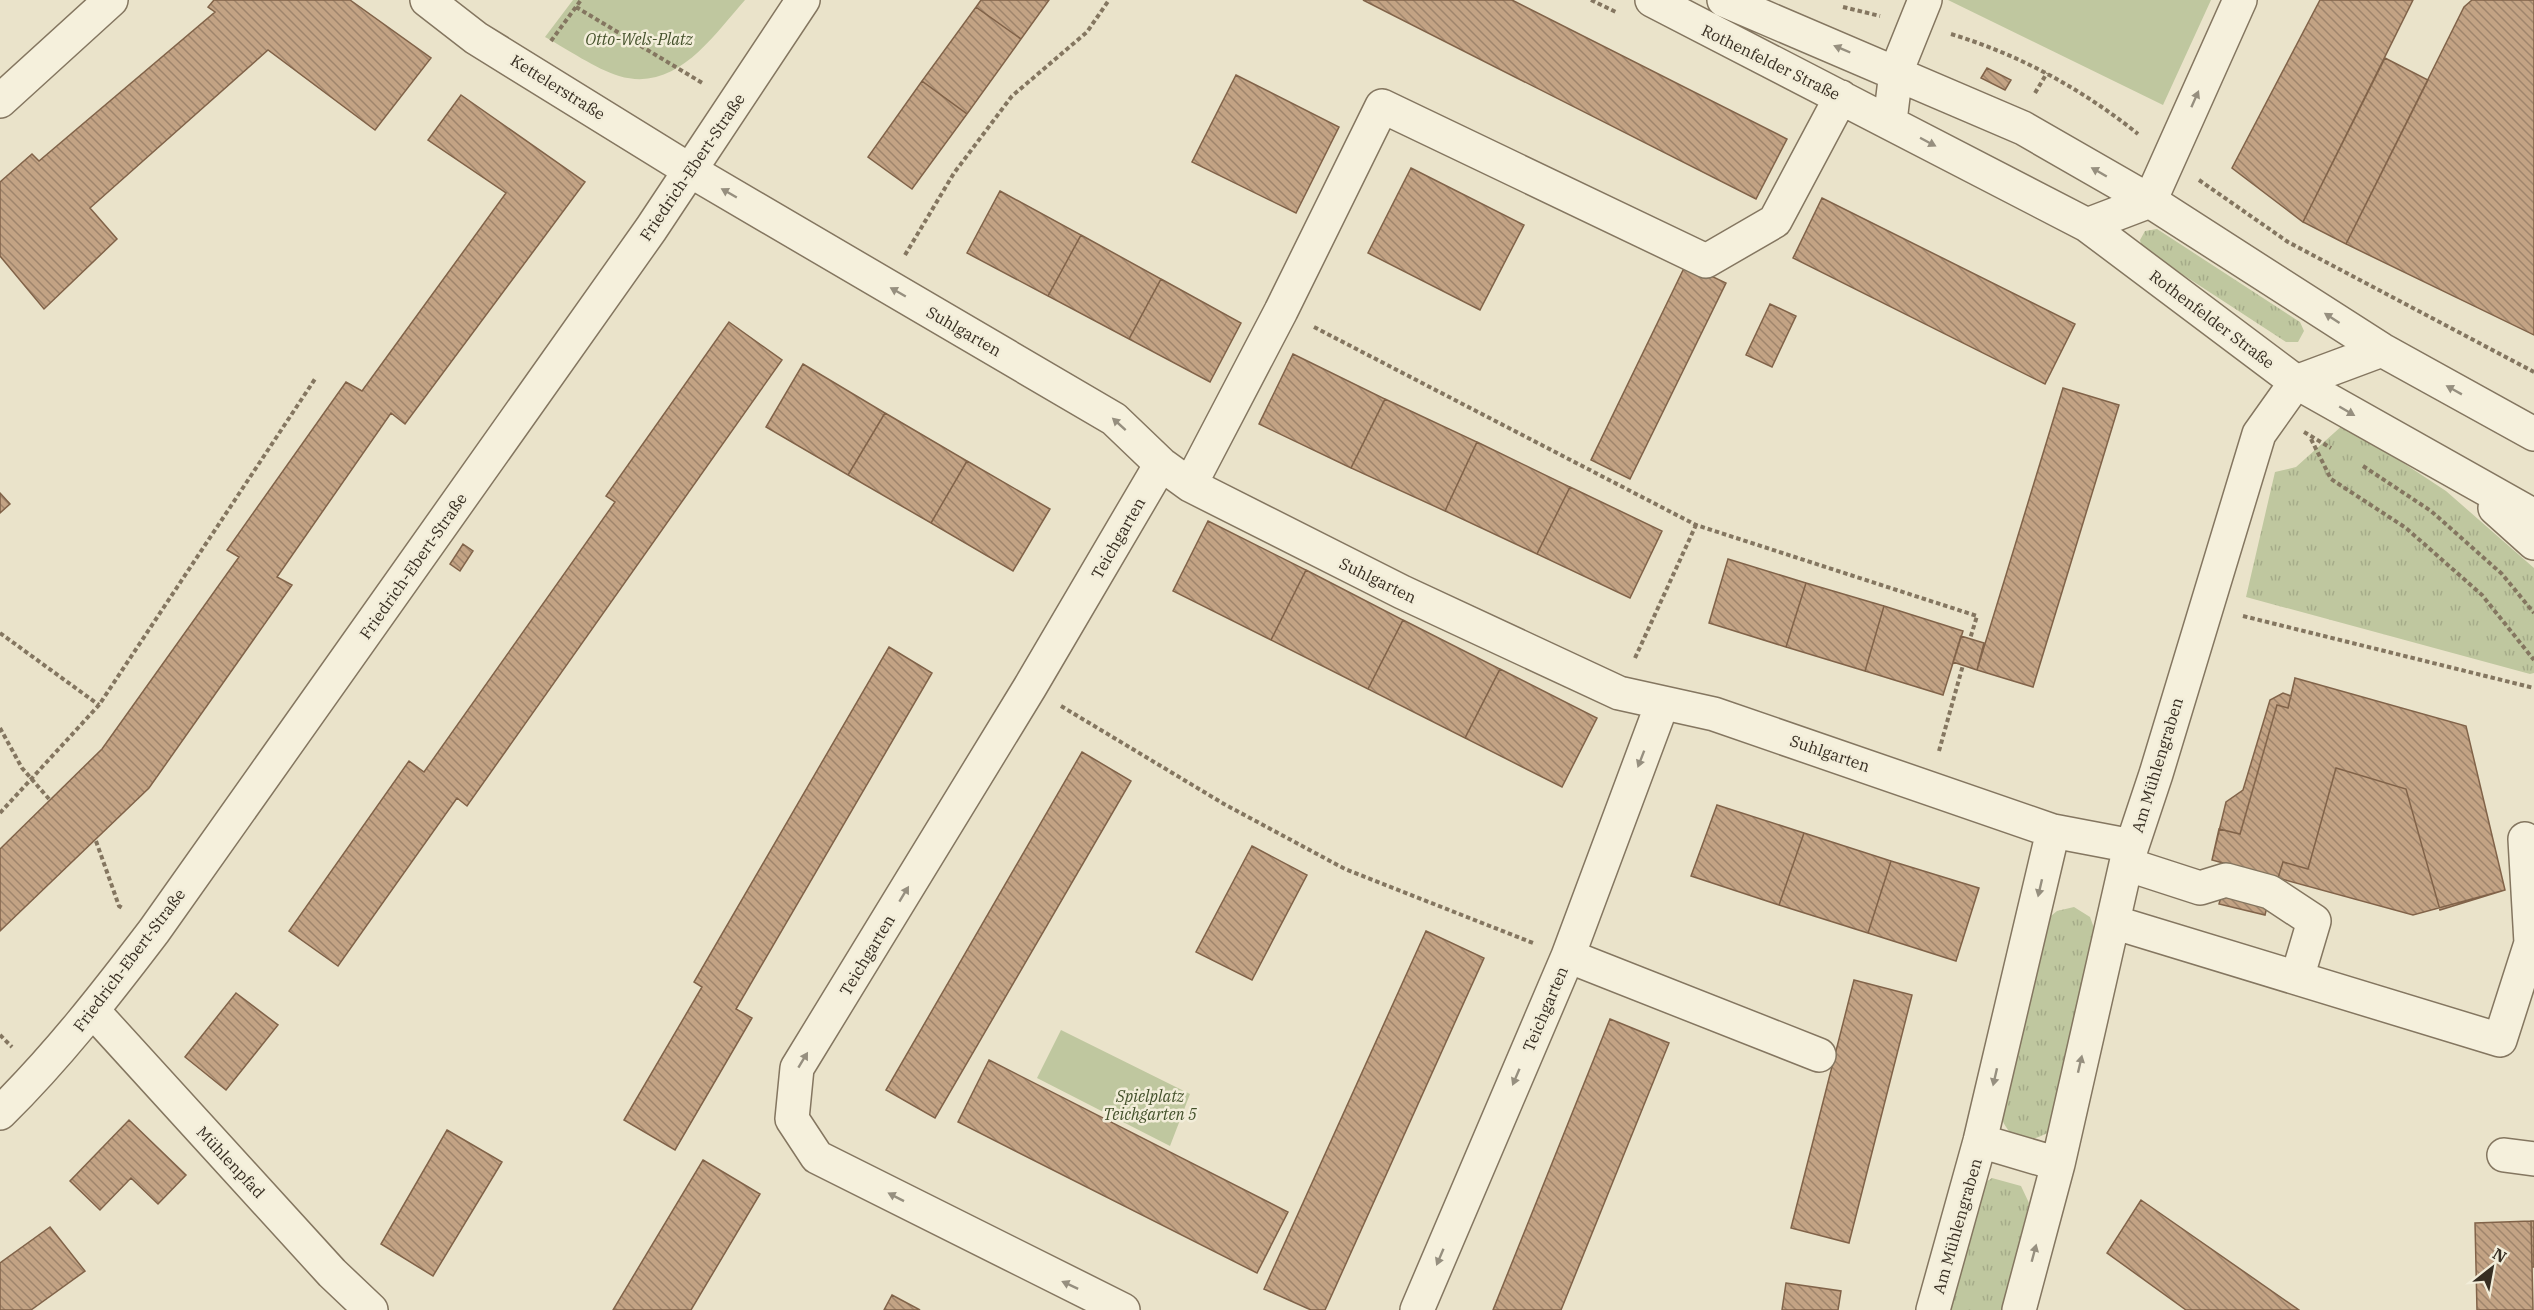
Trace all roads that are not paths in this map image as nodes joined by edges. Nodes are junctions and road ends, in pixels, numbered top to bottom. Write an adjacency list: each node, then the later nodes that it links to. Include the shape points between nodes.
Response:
1 (111, 0): 10 (street)
2 (427, 0): 12 (street, Kettelerstraße, via 476,38)
3 (803, 0): 12 (street, Friedrich-Ebert-Straße)
4 (1652, 0): 9 (street, Rothenfelder Straße)
5 (1724, 0): 8 (street, one-way to 5)
6 (1925, 0): 8 (street)
7 (2240, 0): 13 (street, one-way to 7)
8 (1896, 72): 11 (street); 13 (street, one-way to 8, via 2023,128)
9 (1841, 97): 11 (street, Rothenfelder Straße); 21 (street, via 1775,221 1706,261 1382,106)
10 (0, 101)
11 (1890, 122): 14 (street, Rothenfelder Straße, one-way to 14)
12 (691, 171): 19 (street, Suhlgarten, one-way to 12, via 1114,419); 31 (street, Friedrich-Ebert-Straße, via 154,931)
13 (2150, 201): 14 (street); 15 (street, one-way to 13)
14 (2086, 225): 16 (street, Rothenfelder Straße)
15 (2382, 350): 16 (street); 17 (street, one-way to 15)
16 (2296, 382): 20 (street, Rothenfelder Straße, one-way to 20); 27 (street, Am Mühlengraben, via 2259,434)
17 (2520, 423): 18 (street)
18 (2534, 434)
19 (1161, 464): 21 (street, Suhlgarten); 37 (street, Teichgarten, one-way to 19, via 817,1157 792,1119 797,1068)
20 (2461, 476): 22 (street, Rothenfelder Straße); 23 (street)
21 (1190, 486): 24 (street, Suhlgarten, via 1402,592 1619,693)
22 (2534, 516)
23 (2534, 543)
24 (1662, 704): 25 (street, Suhlgarten, via 1714,714); 29 (street, Teichgarten, one-way to 29)
25 (2053, 831): 27 (street, Suhlgarten); 34 (street, Am Mühlengraben, one-way to 34)
26 (2525, 839): 30 (street, via 2531,943 2500,1040)
27 (2129, 855): 28 (street, Am Mühlengraben); 30 (street, Suhlgarten, via 2200,888 2226,880 2270,892 2314,921)
28 (2112, 922): 30 (street); 35 (street, Am Mühlengraben, one-way to 28)
29 (1568, 956): 32 (street); 38 (street, Teichgarten, one-way to 38)
30 (2297, 978)
31 (93, 1011): 33 (street, Friedrich-Ebert-Straße); 36 (street, Mühlenpfad, via 324,1264)
32 (1819, 1055)
33 (0, 1113)
34 (1980, 1141): 35 (street, Am Mühlengraben); 39 (street, Am Mühlengraben)
35 (2058, 1164): 40 (street, Am Mühlengraben, one-way to 35)
36 (371, 1310)
37 (1124, 1310)
38 (1417, 1310)
39 (1933, 1310)
40 (2019, 1310)

